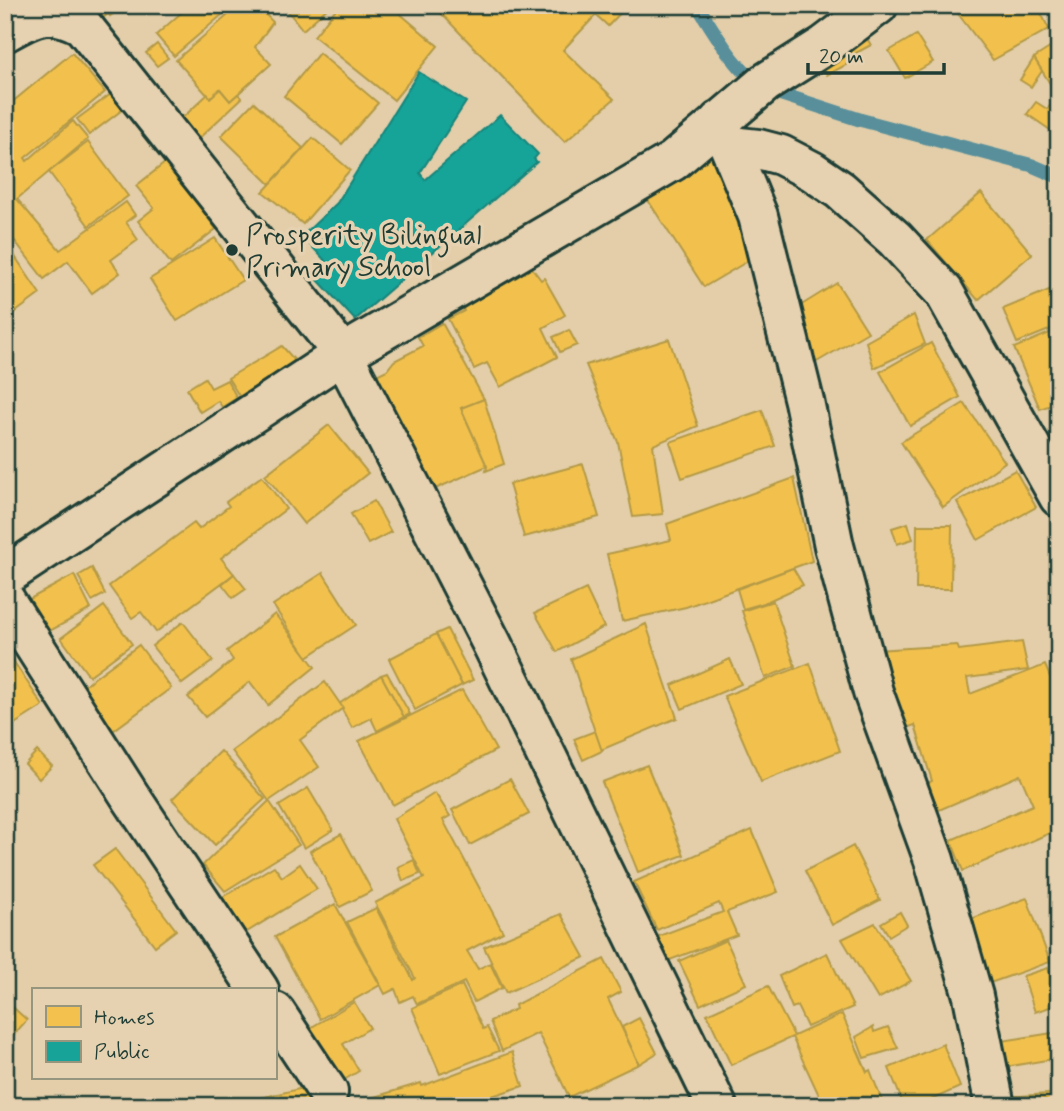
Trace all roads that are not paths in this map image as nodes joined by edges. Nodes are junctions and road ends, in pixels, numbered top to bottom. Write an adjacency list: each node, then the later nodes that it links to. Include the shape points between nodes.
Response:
1 (877, 5): 3 (street, via 765,83)
2 (21, 18): 4 (street, via 53,14 82,24)
3 (724, 134): 4 (street); 5 (street, via 781,155 840,190 895,239 944,292); 12 (street, via 758,216 834,546 873,692 934,860 973,996)
4 (343, 354): 6 (street); 11 (street, via 492,644)
5 (1059, 497)
6 (5, 576)
7 (5, 600): 8 (street)
8 (258, 988)
9 (276, 1014): 10 (street)
10 (328, 1092)
11 (717, 1106)
12 (995, 1106)

